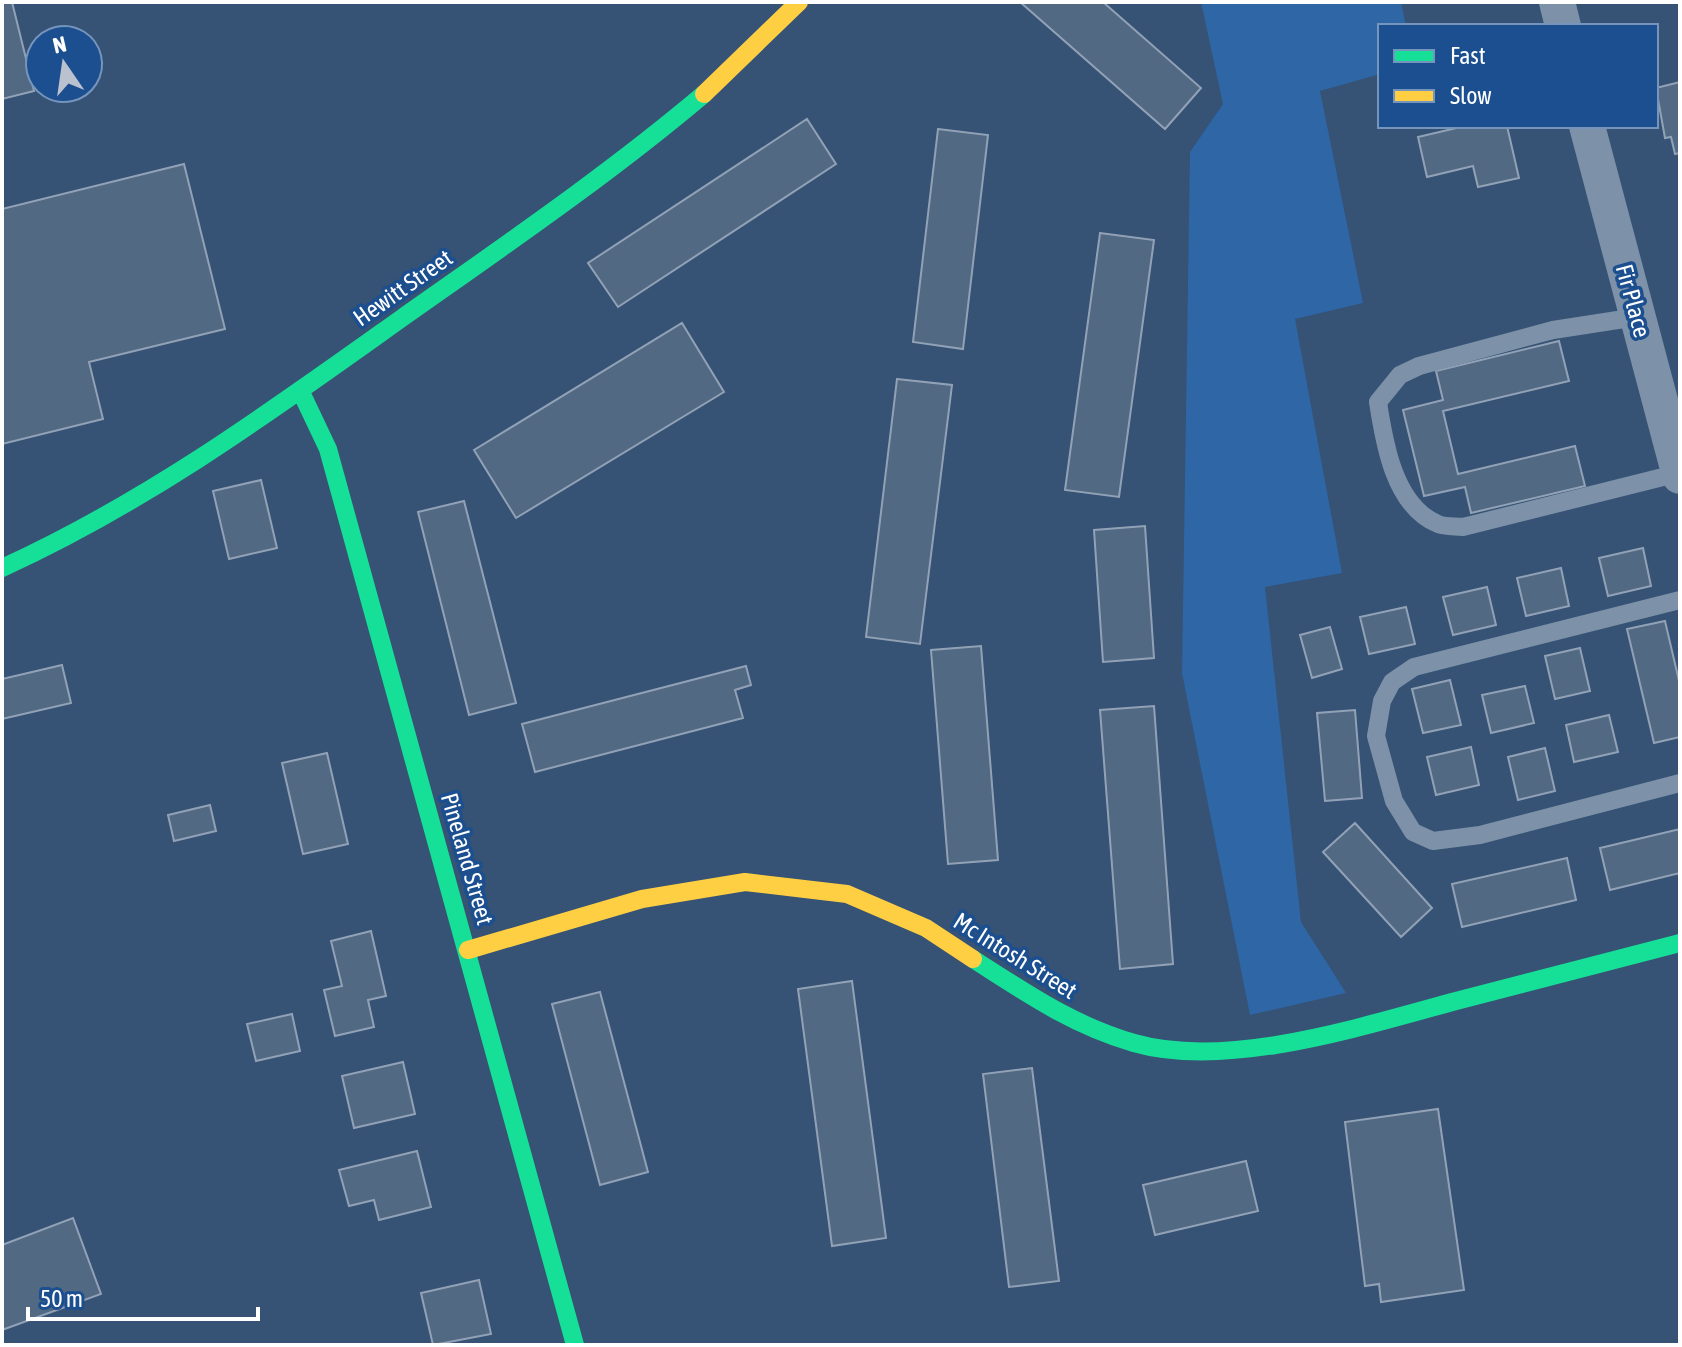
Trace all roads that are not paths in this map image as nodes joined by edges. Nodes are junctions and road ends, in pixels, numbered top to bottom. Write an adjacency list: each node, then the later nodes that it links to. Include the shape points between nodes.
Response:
1 (799, 2): 6 (street, Hewitt Street, via 723,78 555,209)
2 (1557, 2): 3 (street)
3 (1562, 24)
4 (1588, 128): 5 (street, Fir Place)
5 (1637, 317): 7 (street, Fir Place); 7 (lane, via 1553,330 1400,375 1378,402 1386,457 1418,509 1438,524 1463,527)
6 (300, 390): 8 (street, Hewitt Street, via 148,490 47,549); 12 (street, Pineland Street, via 328,449)
7 (1680, 474)
8 (2, 568)
9 (1680, 600): 10 (lane, via 1414,667 1392,682 1382,701 1376,736 1394,801 1413,832 1433,841 1480,835)
10 (1680, 783)
11 (1680, 943): 12 (street, Mc Intosh Street, via 1362,1026 1231,1051 1185,1052 1135,1043 1059,1015 926,928 847,894 745,882 642,899)
12 (468, 950): 13 (street, Pineland Street)
13 (575, 1345)

